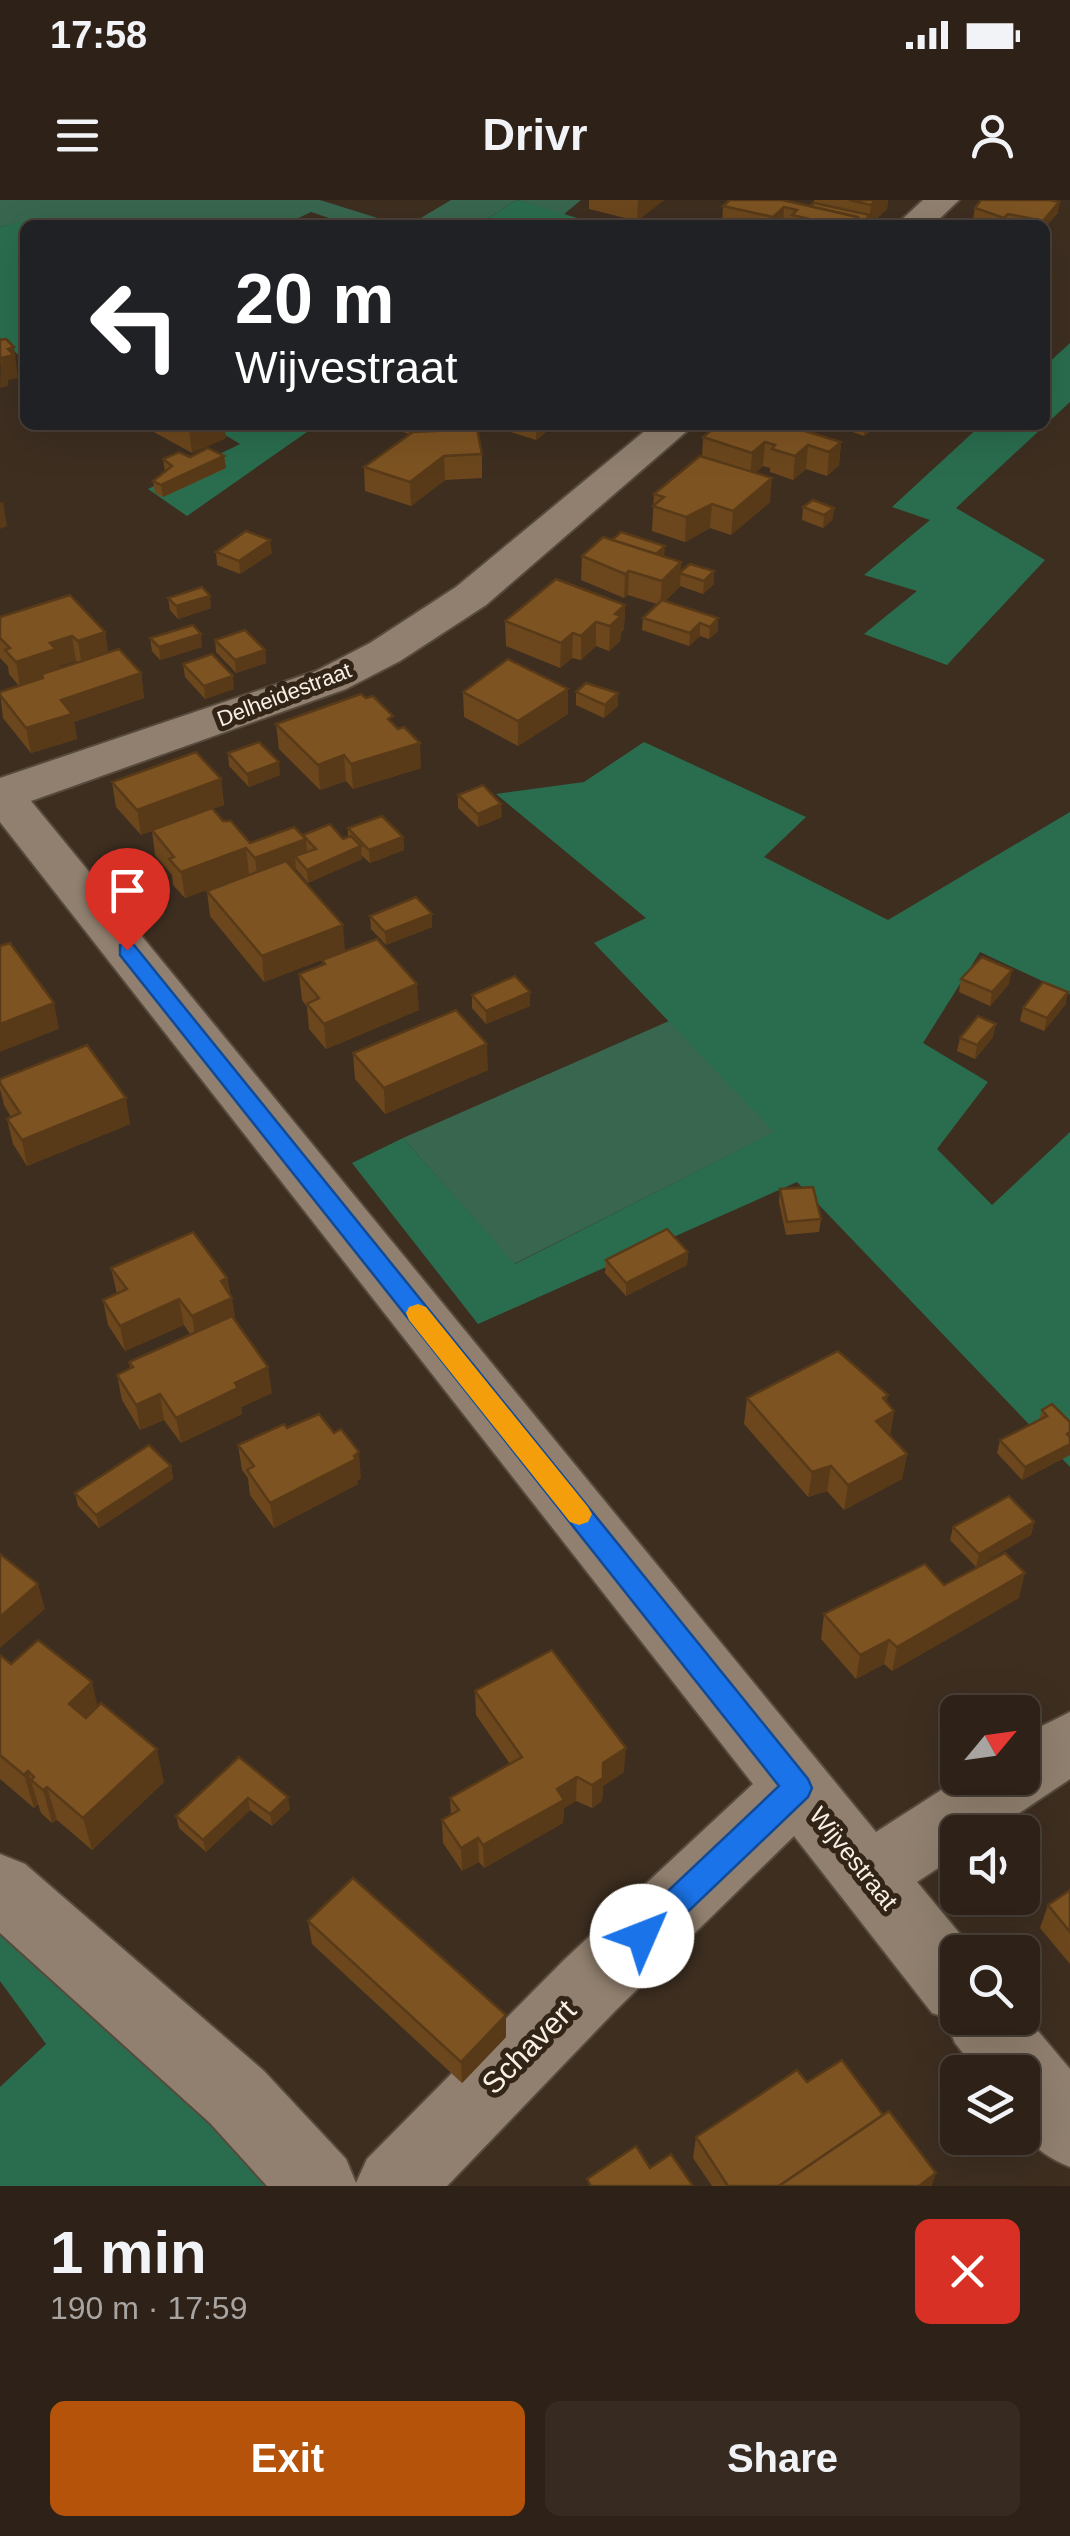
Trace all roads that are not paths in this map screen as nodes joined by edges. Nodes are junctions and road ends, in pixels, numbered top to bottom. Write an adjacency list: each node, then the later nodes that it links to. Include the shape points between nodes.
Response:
1 (943, 200): 2 (street)
2 (919, 220)
3 (669, 430): 4 (street, Delheidestraat, via 471,596 385,652 331,680)
4 (1, 793): 7 (street, Wijvestraat)
5 (1070, 1742): 6 (street)
6 (1040, 1761)
7 (798, 1788): 9 (street, Wijvestraat); 15 (street, Schavert)
8 (990, 1795): 9 (street)
9 (868, 1876): 11 (street, Wijvestraat)
10 (0, 1887): 14 (street, via 237,2097)
11 (940, 1966)
12 (995, 2035): 13 (street)
13 (1070, 2129)
14 (319, 2186)
15 (394, 2186)

